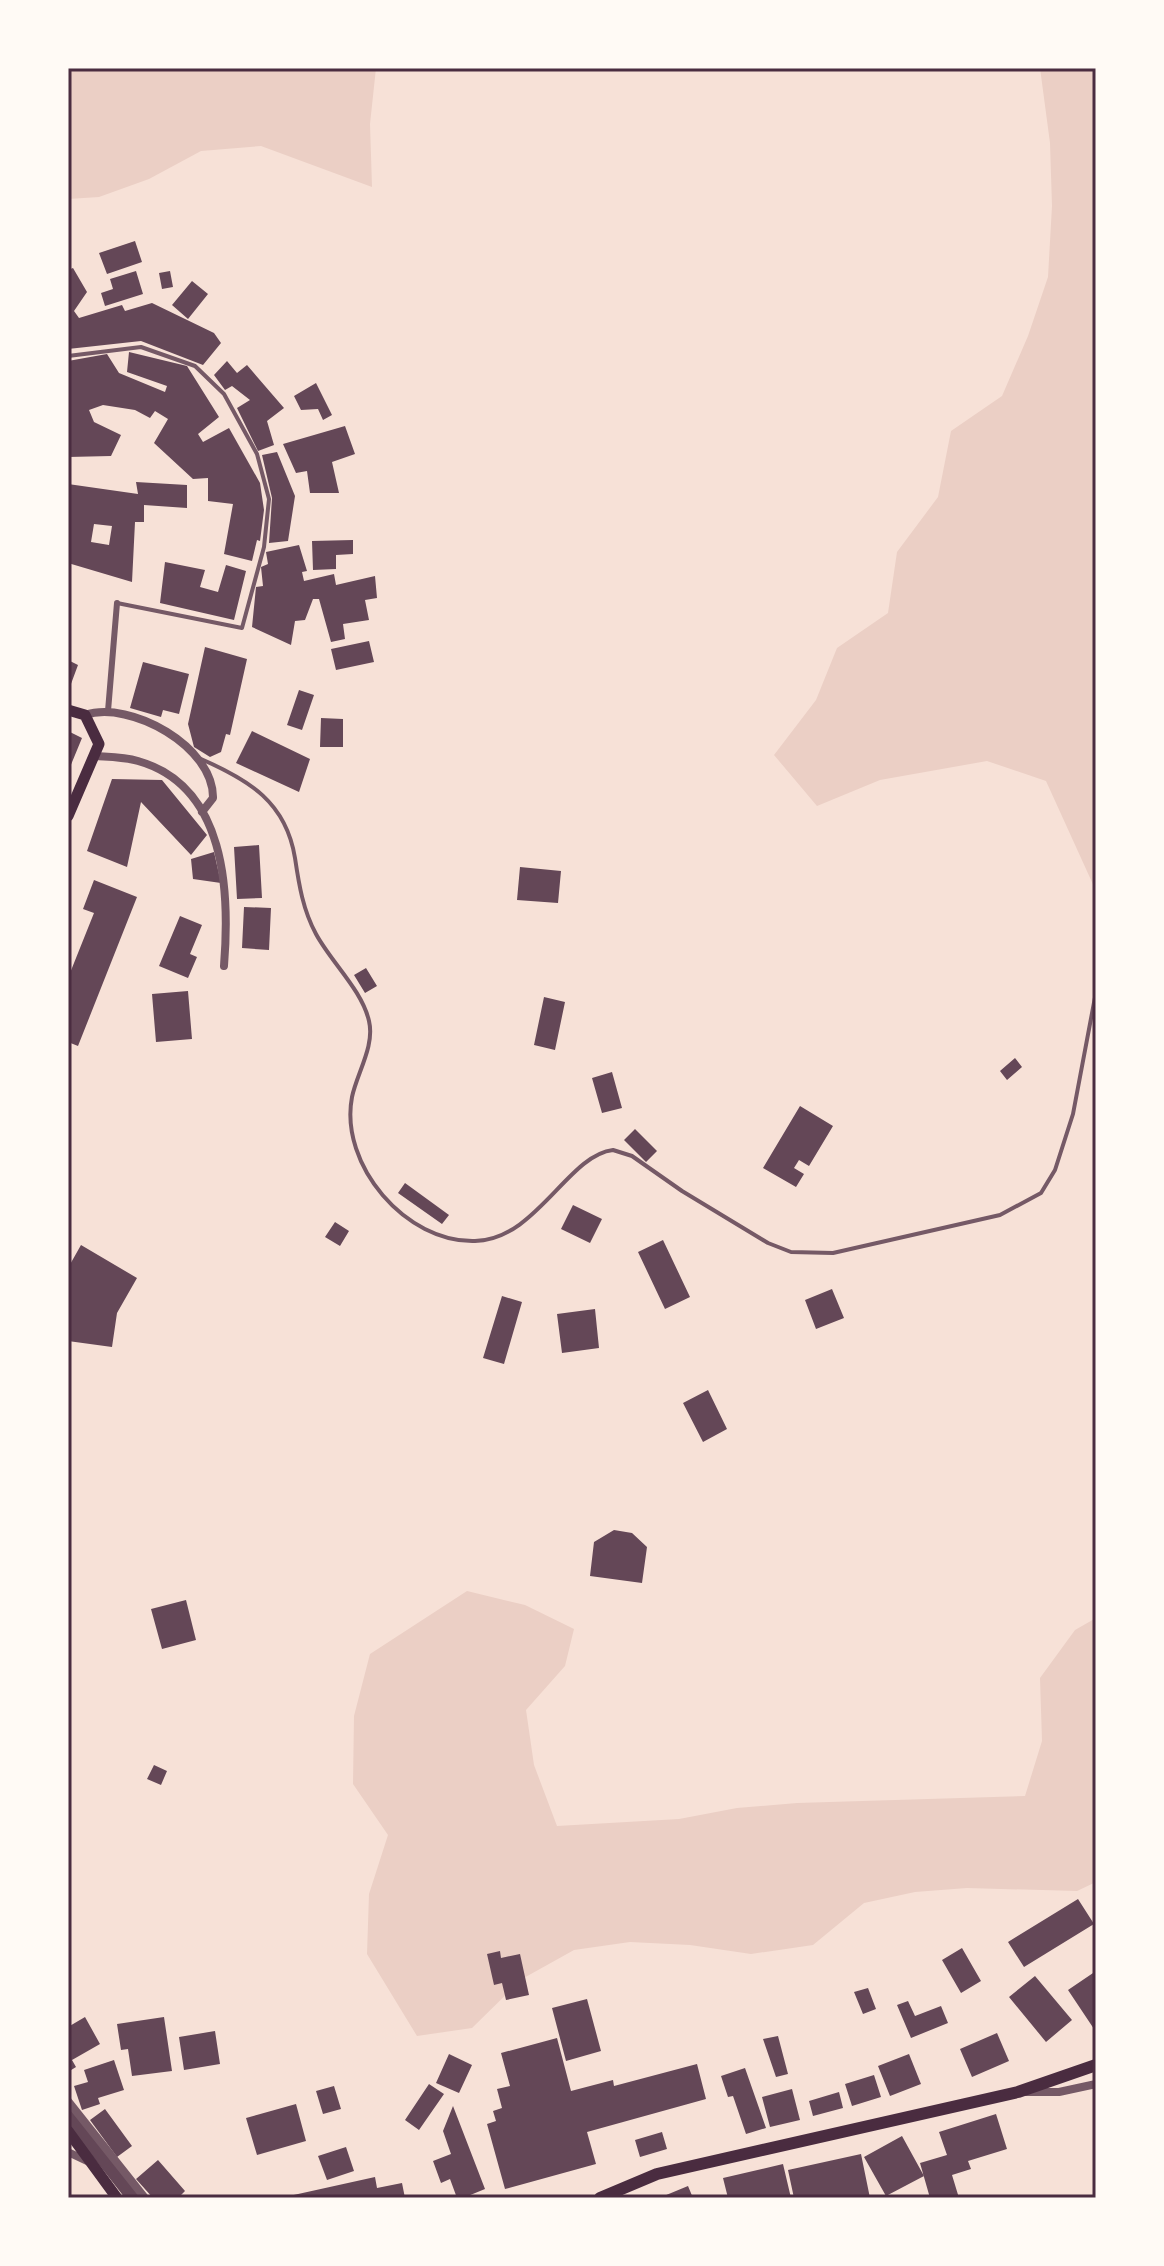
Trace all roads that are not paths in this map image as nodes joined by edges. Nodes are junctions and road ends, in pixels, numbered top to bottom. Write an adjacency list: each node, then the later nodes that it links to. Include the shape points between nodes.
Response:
1 (68, 356): 2 (lane, via 141,347 195,366 224,394 257,454 267,488 264,547 242,628)
2 (117, 603): 4 (street)
3 (68, 710): 5 (main road)
4 (108, 711): 5 (street); 6 (street, via 148,720)
5 (85, 715): 7 (main road, via 98,737)
6 (192, 755): 8 (street, via 214,789); 11 (lane, via 253,784 280,814 292,842 309,919 371,1025 352,1097 355,1146 389,1202 440,1235 476,1241 510,1231 590,1160 613,1150 632,1156 768,1243 791,1252 833,1253 1000,1215 1041,1193 1055,1170 1073,1114)
7 (95, 756): 8 (street, via 129,758 155,767 182,785); 9 (main road)
8 (202, 812): 10 (street, via 223,863)
9 (68, 816)
10 (224, 966)
11 (1096, 992)
12 (1096, 2065): 14 (main road)
13 (1096, 2084): 14 (street, via 1059,2092)
14 (1018, 2092): 21 (main road, via 657,2174)
15 (68, 2101): 20 (street)
16 (68, 2131): 18 (main road)
17 (68, 2152): 18 (street)
18 (91, 2164): 19 (main road)
19 (117, 2198)
20 (145, 2198)
21 (600, 2198)

